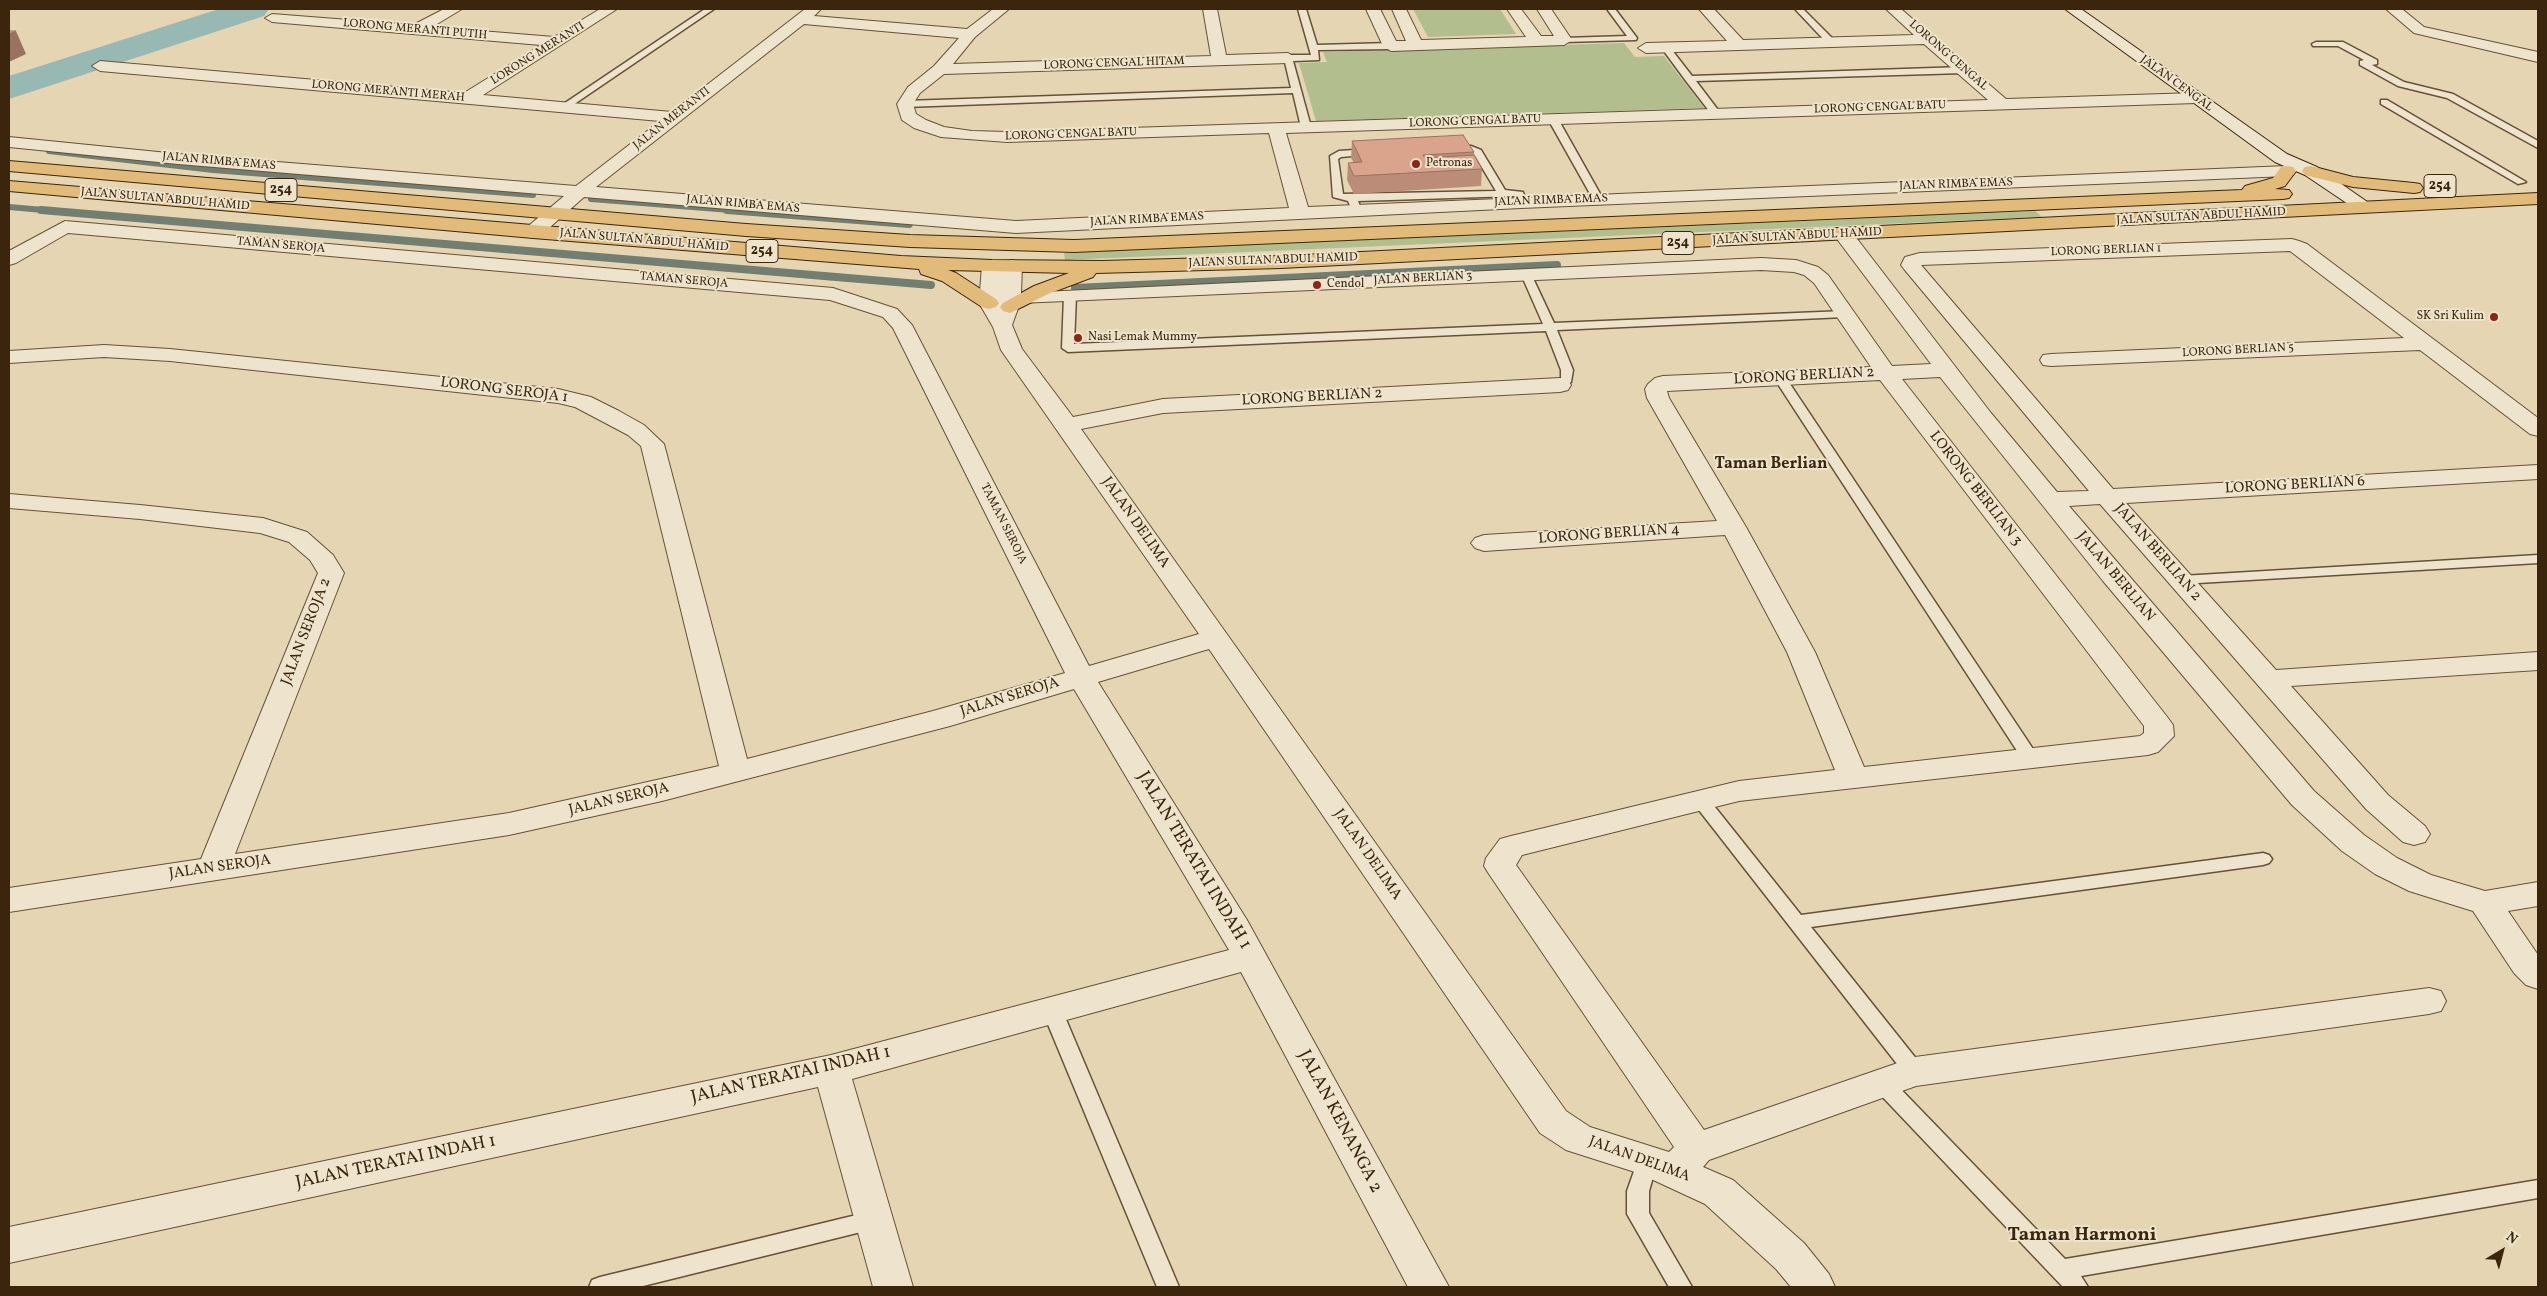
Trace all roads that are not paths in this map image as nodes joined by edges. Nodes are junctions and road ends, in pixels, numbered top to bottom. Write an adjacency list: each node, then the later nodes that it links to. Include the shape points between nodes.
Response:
1 (455, 9): 19 (street)
2 (610, 9): 24 (street, LORONG MERANTI)
3 (710, 9): 46 (lane)
4 (1002, 9): 20 (street)
5 (1210, 9): 35 (street)
6 (1302, 9): 31 (lane)
7 (1373, 9): 29 (street)
8 (1400, 9): 27 (street)
9 (1514, 9): 23 (street)
10 (1544, 9): 22 (street)
11 (1611, 9): 22 (lane, via 1633,38)
12 (1706, 9): 28 (street)
13 (1799, 9): 25 (lane)
14 (1893, 9): 21 (street, LORONG CENGAL)
15 (2072, 9): 41 (street, JALAN CENGAL)
16 (2393, 9): 34 (street, via 2419,30)
17 (808, 14): 20 (street); 48 (street, JALAN MERANTI)
18 (272, 18): 19 (street, LORONG MERANTI PUTIH)
19 (415, 30): 24 (street, LORONG MERANTI PUTIH)
20 (970, 34): 37 (street)
21 (1928, 39): 25 (street); 38 (street, LORONG CENGAL)
22 (1564, 40): 23 (street)
23 (1537, 41): 27 (street)
24 (557, 42): 42 (street, LORONG MERANTI)
25 (1831, 42): 28 (street)
26 (2316, 44): 53 (lane, via 2340,44 2374,62 2363,63 2401,84 2450,96)
27 (1416, 45): 29 (street)
28 (1739, 45): 30 (street)
29 (1391, 46): 31 (lane)
30 (1665, 47): 32 (street); 39 (lane)
31 (1313, 48): 33 (lane, via 1316,58)
32 (1646, 48)
33 (1288, 58): 35 (street, LORONG CENGAL HITAM); 40 (lane)
34 (2538, 58)
35 (1219, 60): 37 (street, LORONG CENGAL HITAM)
36 (100, 66): 42 (street, LORONG MERANTI MERAH)
37 (940, 69): 44 (street, via 914,90)
38 (1964, 70): 39 (lane); 45 (street, LORONG CENGAL)
39 (1688, 78): 47 (lane)
40 (1296, 90): 44 (lane); 50 (lane)
41 (2196, 98): 45 (street, LORONG CENGAL BATU); 56 (street, JALAN CENGAL)
42 (466, 99): 46 (street, LORONG MERANTI MERAH)
43 (2384, 102): 59 (lane)
44 (905, 104): 51 (street, LORONG CENGAL BATU, via 908,116 920,124 941,132 972,136)
45 (2002, 104): 47 (street, LORONG CENGAL BATU)
46 (564, 107): 48 (street, LORONG MERANTI MERAH)
47 (1716, 114): 49 (street, LORONG CENGAL BATU)
48 (675, 117): 64 (street, JALAN MERANTI)
49 (1553, 119): 50 (street, LORONG CENGAL BATU); 68 (lane)
50 (1306, 127): 51 (street, LORONG CENGAL BATU)
51 (1276, 128): 73 (street)
52 (9, 142): 64 (street, JALAN RIMBA EMAS)
53 (2538, 145)
54 (1444, 148): 65 (lane, via 1478,152)
55 (1385, 151): 72 (lane, via 1339,154 1333,158 1338,197)
56 (2284, 165): 58 (street, JALAN CENGAL); 66 (street, JALAN CENGAL); 67 (main road, via 2279,182); 68 (street, JALAN RIMBA EMAS)
57 (9, 166): 74 (main road, JALAN SULTAN ABDUL HAMID / 254)
58 (2311, 171): 63 (main road, via 2353,182); 70 (street, JALAN CENGAL)
59 (2530, 181): 60 (main road)
60 (2492, 184)
61 (9, 186): 76 (main road, JALAN SULTAN ABDUL HAMID / 254)
62 (2433, 187): 63 (main road, JALAN SULTAN ABDUL HAMID / 254)
63 (2414, 188): 70 (main road, JALAN SULTAN ABDUL HAMID / 254)
64 (579, 192): 73 (street, JALAN RIMBA EMAS, via 1016,227); 74 (street, JALAN MERANTI)
65 (1502, 193): 71 (lane, via 1517,193); 72 (lane)
66 (2309, 193): 67 (main road, JALAN SULTAN ABDUL HAMID / 254); 70 (street, JALAN CENGAL)
67 (2230, 195): 75 (main road, JALAN SULTAN ABDUL HAMID / 254)
68 (1598, 199): 71 (street, JALAN RIMBA EMAS)
69 (2538, 199): 70 (main road, JALAN SULTAN ABDUL HAMID / 254, via 2367,208)
70 (2342, 200): 78 (main road, JALAN SULTAN ABDUL HAMID / 254)
71 (1521, 202): 72 (street, JALAN RIMBA EMAS); 75 (street)
72 (1354, 204): 73 (street, JALAN RIMBA EMAS); 77 (street)
73 (1300, 213)
74 (553, 214): 76 (street, JALAN MERANTI); 79 (main road, JALAN SULTAN ABDUL HAMID / 254)
75 (1537, 227): 77 (main road, JALAN SULTAN ABDUL HAMID / 254)
76 (533, 232): 83 (main road, JALAN SULTAN ABDUL HAMID / 254)
77 (1366, 235): 80 (main road, JALAN SULTAN ABDUL HAMID / 254)
78 (1844, 235): 86 (main road, JALAN SULTAN ABDUL HAMID / 254); 95 (street, JALAN BERLIAN)
79 (910, 241): 80 (main road, JALAN SULTAN ABDUL HAMID / 254); 85 (main road, via 926,248 968,252)
80 (1074, 246): 85 (main road)
81 (9, 259): 111 (street, TAMAN SEROJA, via 65,227 833,294 880,308 902,325)
82 (1912, 261): 92 (street, LORONG BERLIAN 1, via 2284,244 2300,248); 102 (street, JALAN BERLIAN 2, via 1911,265)
83 (901, 262): 85 (main road, JALAN SULTAN ABDUL HAMID / 254); 89 (main road, via 949,277)
84 (1761, 264): 87 (street, JALAN BERLIAN 3); 90 (street, LORONG BERLIAN 3, via 1796,266 1811,271 1821,279)
85 (1002, 265): 86 (main road, JALAN SULTAN ABDUL HAMID / 254); 89 (street, JALAN DELIMA)
86 (1102, 267): 89 (main road)
87 (1526, 274): 88 (street, JALAN BERLIAN 3); 91 (lane)
88 (1070, 296): 89 (street, JALAN BERLIAN 3); 91 (lane, via 1068,348)
89 (1007, 309): 99 (street, JALAN DELIMA, via 1012,350)
90 (1845, 314): 91 (lane); 96 (street, LORONG BERLIAN 3)
91 (1550, 327): 98 (lane, via 1567,370 1567,379)
92 (2425, 343): 94 (street, LORONG BERLIAN 5); 100 (street)
93 (9, 356): 114 (street, LORONG SEROJA 1, via 104,351 170,355 558,396 583,402 612,416 652,444)
94 (2051, 360)
95 (1945, 370): 96 (street, LORONG BERLIAN 2); 103 (street, JALAN BERLIAN)
96 (1886, 373): 97 (street, LORONG BERLIAN 2); 113 (street, LORONG BERLIAN 3, via 2158,725 2158,736 2148,745)
97 (1780, 378): 105 (street, LORONG BERLIAN 2, via 1663,383 1656,389 1658,398); 113 (lane)
98 (1560, 385): 99 (street, LORONG BERLIAN 2, via 1163,406)
99 (1067, 425): 109 (street, JALAN DELIMA)
100 (2538, 429)
101 (2538, 472): 102 (street, LORONG BERLIAN 6)
102 (2108, 497): 103 (street, LORONG BERLIAN 6); 108 (street, JALAN BERLIAN 2)
103 (2051, 500): 122 (street, JALAN BERLIAN, via 2303,798 2353,843 2386,866 2420,882)
104 (9, 501): 119 (street, JALAN SEROJA 2, via 263,526 298,537 320,555 330,573)
105 (1733, 527): 106 (street, LORONG BERLIAN 4); 115 (street, via 1801,652)
106 (1484, 543)
107 (2538, 559): 108 (lane)
108 (2181, 580): 112 (street, JALAN BERLIAN 2)
109 (1215, 638): 111 (street, JALAN SEROJA); 131 (street, JALAN DELIMA, via 1553,1122 1579,1139)
110 (2538, 661): 112 (street)
111 (1081, 677): 114 (street, JALAN SEROJA, via 940,719); 124 (street, JALAN TERATAI INDAH 1)
112 (2268, 679): 117 (street, JALAN BERLIAN 2, via 2377,802)
113 (2031, 759): 115 (street)
114 (735, 770): 119 (street, JALAN SEROJA, via 662,791 509,824)
115 (1854, 779): 116 (street, via 1739,792)
116 (1701, 801): 123 (lane); 131 (street, via 1511,848 1500,866)
117 (2414, 834)
118 (2263, 859): 123 (lane)
119 (213, 869): 121 (street, JALAN SEROJA)
120 (2538, 894): 122 (street)
121 (9, 900)
122 (2485, 903): 125 (street, via 2526,964)
123 (1797, 922): 129 (lane)
124 (1250, 957): 127 (street, JALAN TERATAI INDAH 1); 139 (street, JALAN KENANGA 2)
125 (2538, 976)
126 (2430, 1001): 129 (street)
127 (1052, 1010): 128 (street, JALAN TERATAI INDAH 1); 138 (lane)
128 (831, 1070): 133 (street); 134 (street, JALAN TERATAI INDAH 1)
129 (1915, 1072): 130 (street)
130 (1882, 1083): 131 (street); 135 (lane)
131 (1672, 1160): 140 (lane, via 1638,1191 1638,1214); 141 (street, JALAN DELIMA, via 1719,1192 1790,1256)
132 (2538, 1189): 135 (lane)
133 (873, 1220): 136 (lane); 137 (street)
134 (9, 1245)
135 (2061, 1270): 142 (lane)
136 (600, 1287)
137 (892, 1287)
138 (1168, 1287)
139 (1428, 1287)
140 (1681, 1287)
141 (1815, 1287)
142 (2077, 1287)

